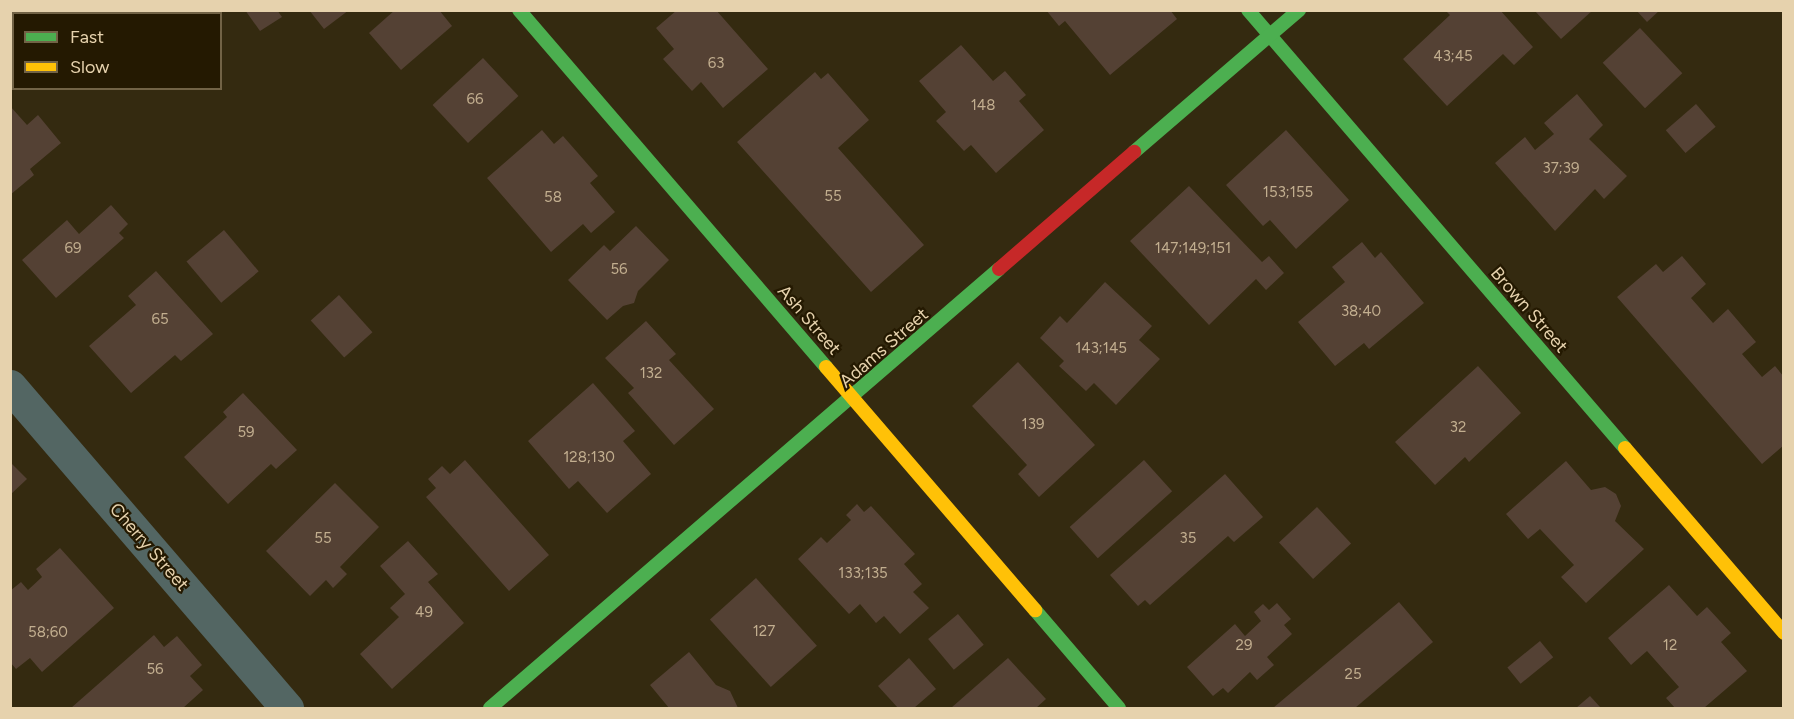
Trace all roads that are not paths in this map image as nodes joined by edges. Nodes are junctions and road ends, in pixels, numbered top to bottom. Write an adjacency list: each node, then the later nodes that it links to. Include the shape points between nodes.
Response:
1 (519, 10): 6 (street, Ash Street)
2 (1248, 10): 4 (street, Brown Street)
3 (1299, 10): 4 (street, Adams Street)
4 (1270, 36): 6 (street, Adams Street); 7 (street, Brown Street)
5 (10, 386): 8 (street, Cherry Street)
6 (853, 399): 9 (street, Adams Street); 10 (street, Ash Street)
7 (1784, 633)
8 (287, 708)
9 (490, 708)
10 (1119, 708)

